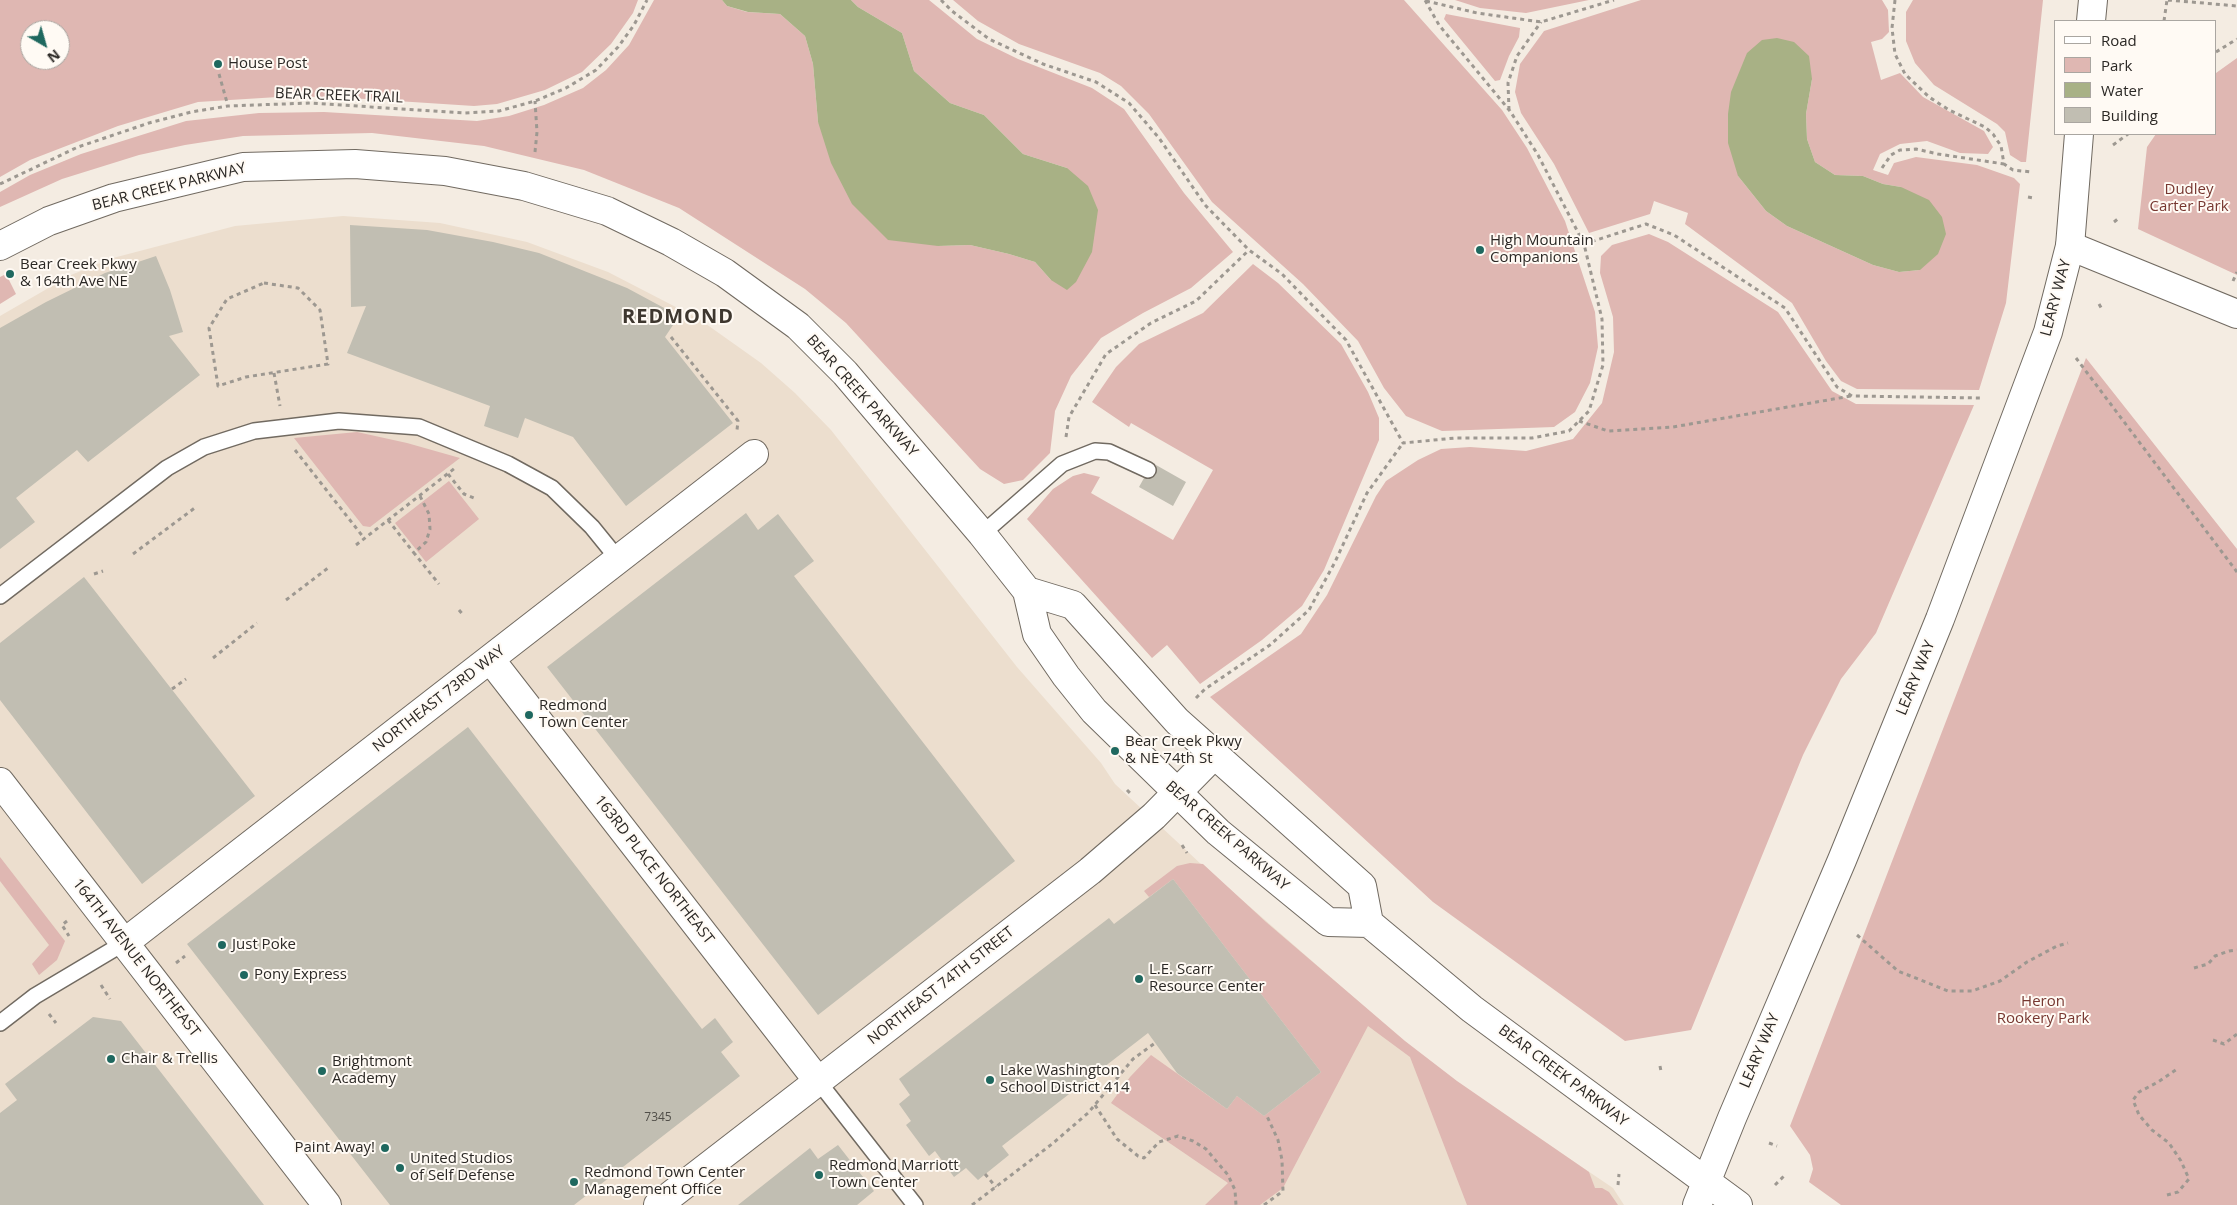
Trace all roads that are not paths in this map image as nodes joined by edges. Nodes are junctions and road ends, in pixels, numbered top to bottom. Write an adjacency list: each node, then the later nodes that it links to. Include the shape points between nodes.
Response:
1 (2079, 135): 3 (street, LEARY WAY)
2 (0, 246): 7 (street, BEAR CREEK PARKWAY, via 49,221 114,198 243,167 355,164 445,171 524,186 607,211 671,242 725,273 798,326 845,373)
3 (2070, 246): 4 (street); 19 (street, LEARY WAY, via 2048,332 1940,619)
4 (2237, 314)
5 (754, 454): 8 (street, NORTHEAST 73RD WAY)
6 (1148, 470): 7 (lane, via 1110,452 1095,451 1062,464)
7 (982, 534): 9 (street, BEAR CREEK PARKWAY)
8 (618, 559): 10 (lane, via 552,488 508,464 418,427 339,421 254,430 204,447 166,468); 11 (street, NORTHEAST 73RD WAY)
9 (1027, 590): 12 (street, via 1073,605 1177,721); 14 (street, BEAR CREEK PARKWAY, via 1037,634 1066,676 1094,711)
10 (0, 596)
11 (490, 659): 16 (street, NORTHEAST 73RD WAY); 18 (street, 163RD PLACE NORTHEAST)
12 (1214, 755): 14 (street, NORTHEAST 74TH STREET); 15 (street, via 1362,886)
13 (0, 782): 16 (street, 164TH AVENUE NORTHEAST)
14 (1176, 793): 15 (street, BEAR CREEK PARKWAY, via 1246,856 1328,922); 18 (street, NORTHEAST 74TH STREET, via 1090,870)
15 (1369, 923): 19 (street, BEAR CREEK PARKWAY)
16 (124, 943): 17 (lane, via 35,996); 20 (street, 164TH AVENUE NORTHEAST)
17 (0, 1023)
18 (818, 1081): 21 (street, NORTHEAST 74TH STREET); 22 (lane)
19 (1701, 1193): 23 (street, BEAR CREEK PARKWAY)
20 (327, 1205)
21 (658, 1205)
22 (915, 1205)
23 (1738, 1205)

